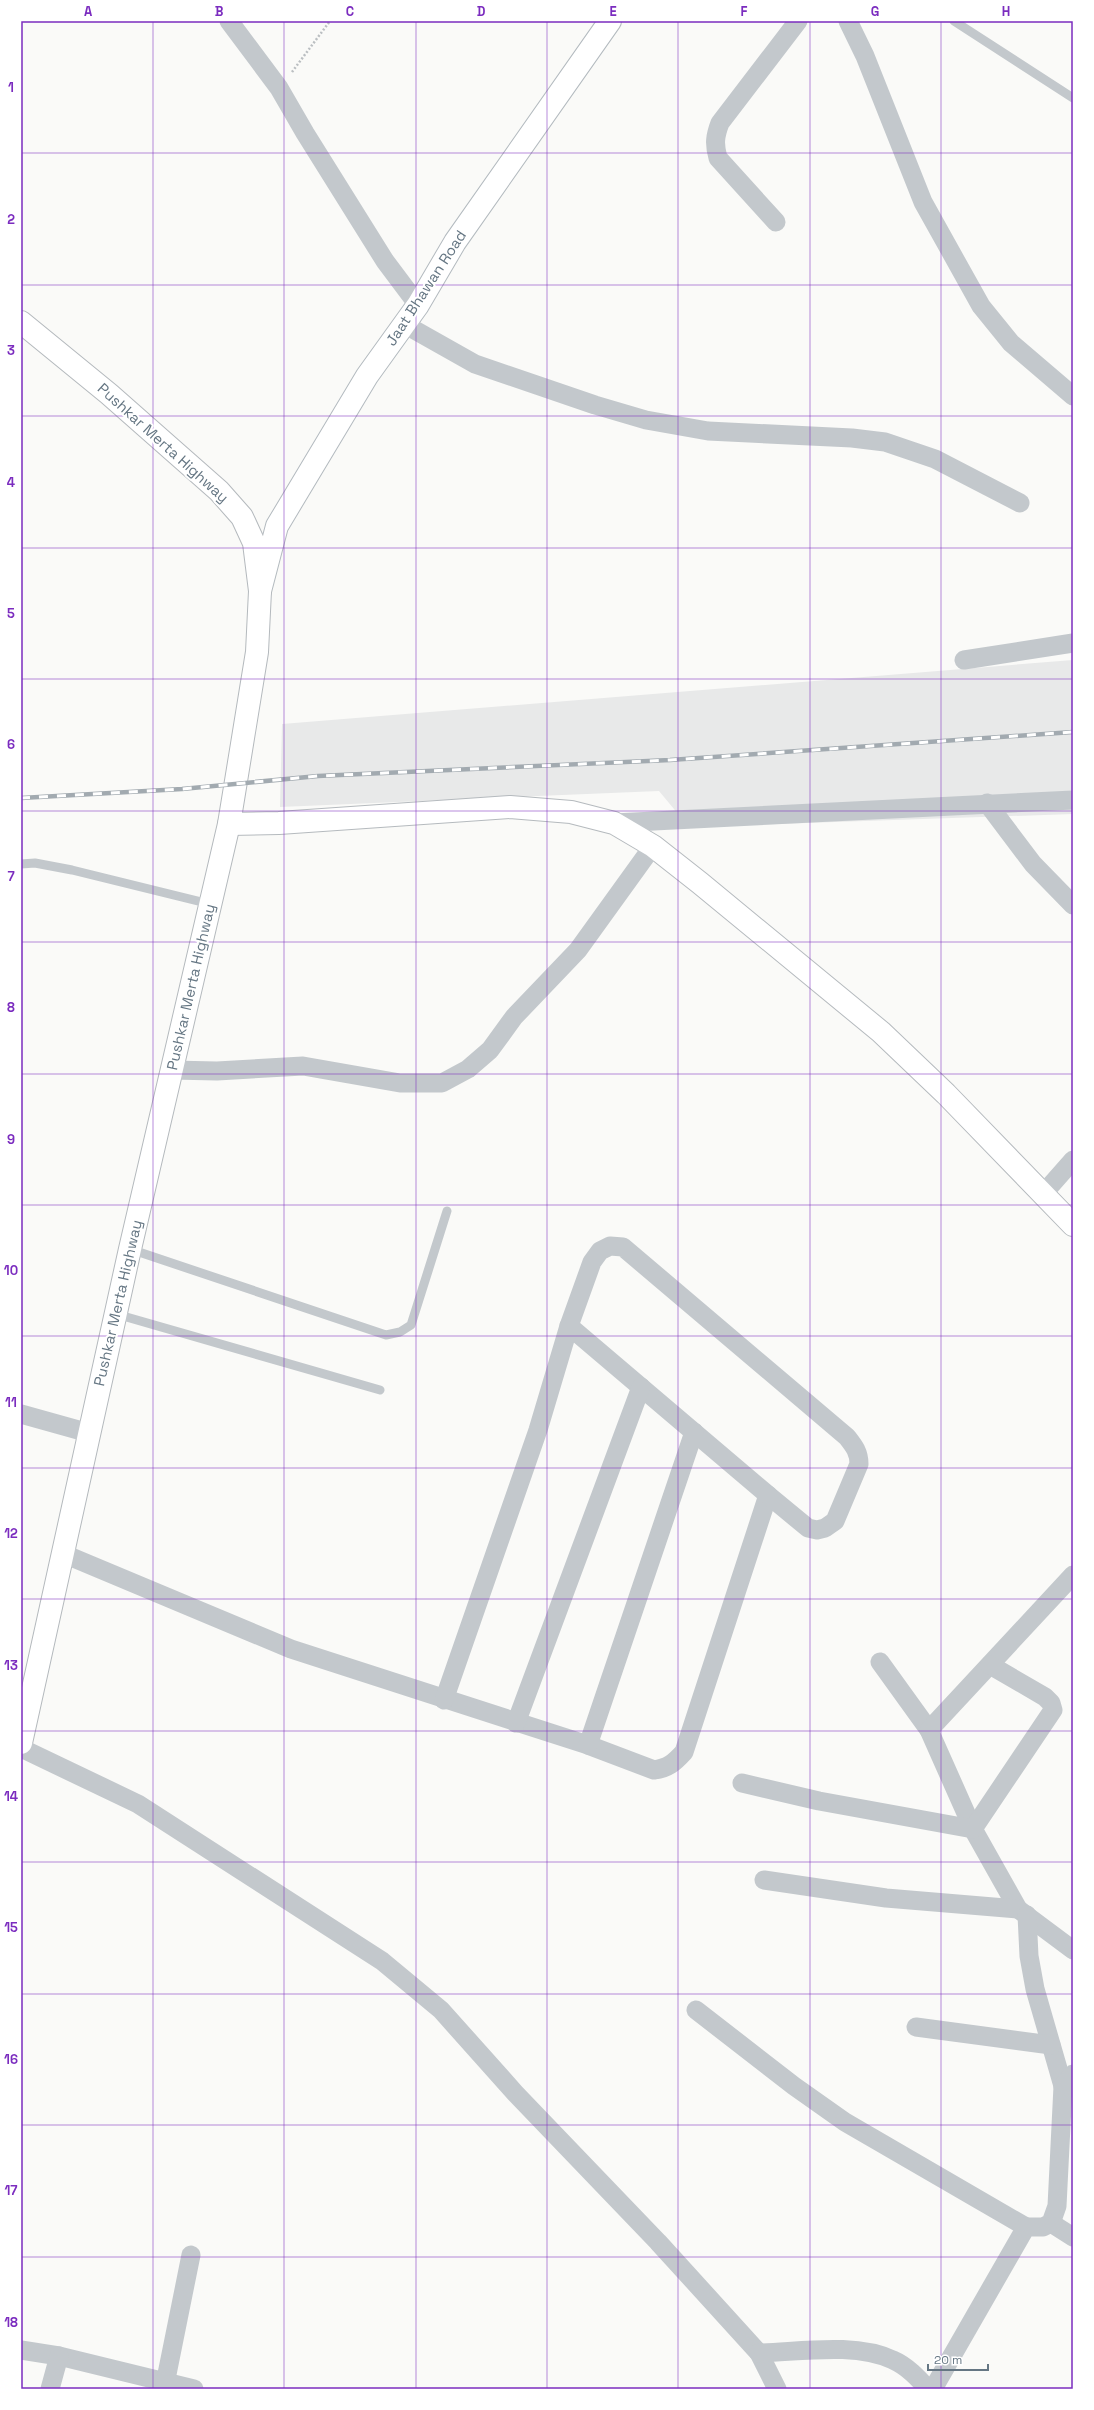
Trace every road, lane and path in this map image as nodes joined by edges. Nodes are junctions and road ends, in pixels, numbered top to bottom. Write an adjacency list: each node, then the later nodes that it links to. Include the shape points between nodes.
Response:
1 (229, 21): 7 (street)
2 (330, 21): 7 (path)
3 (610, 21): 10 (main road, Jaat Bhawan Road, via 455,242)
4 (798, 21): 9 (street, via 720,123 715,134 714,145 718,158)
5 (848, 21): 13 (street, via 923,202 981,306 1011,343)
6 (954, 21): 8 (lane)
7 (279, 88): 10 (street, via 385,261)
8 (1073, 98)
9 (776, 222)
10 (418, 305): 12 (main road, Jaat Bhawan Road)
11 (21, 322): 15 (main road, Pushkar Merta Highway, via 109,394 220,491 242,517 254,543)
12 (404, 324): 14 (street, via 475,364 646,420 708,431 885,442 935,459); 15 (main road, Jaat Bhawan Road, via 367,376 277,526)
13 (1073, 396)
14 (1020, 503)
15 (260, 591): 21 (main road, Pushkar Merta Highway, via 257,652)
16 (1073, 643): 17 (street)
17 (964, 660)
18 (1073, 800): 19 (street)
19 (987, 803): 20 (street); 25 (street, via 1033,864)
20 (614, 823): 21 (main road, via 571,812 510,806 279,823); 22 (main road)
21 (229, 824): 24 (main road, Pushkar Merta Highway)
22 (653, 846): 26 (street, via 578,950 514,1017 490,1050 468,1069 442,1082 400,1083 303,1066 217,1071); 28 (main road, via 750,922 881,1032 946,1094)
23 (21, 864): 24 (lane, via 35,863 72,870)
24 (210, 904): 26 (main road, Pushkar Merta Highway)
25 (1073, 905)
26 (171, 1070): 31 (main road, Pushkar Merta Highway)
27 (1073, 1160): 28 (street)
28 (1043, 1194): 30 (main road)
29 (447, 1211): 31 (lane, via 411,1325 400,1332 386,1335)
30 (1073, 1224)
31 (130, 1249): 32 (main road, Pushkar Merta Highway)
32 (116, 1314): 35 (lane); 38 (main road, Pushkar Merta Highway)
33 (569, 1326): 34 (street); 39 (street, via 592,1262 600,1251 610,1246 623,1247 841,1431 855,1446 859,1464 835,1521 825,1528 808,1528); 44 (street, via 538,1430)
34 (640, 1386): 37 (street); 45 (street)
35 (380, 1390)
36 (21, 1414): 38 (street)
37 (694, 1432): 39 (street); 48 (street)
38 (89, 1433): 40 (main road, Pushkar Merta Highway)
39 (768, 1495): 48 (street, via 684,1752 674,1764 654,1770)
40 (64, 1554): 44 (street, via 291,1649); 47 (main road, Pushkar Merta Highway)
41 (1073, 1575): 43 (street)
42 (880, 1662): 46 (street)
43 (990, 1665): 46 (street); 51 (street, via 1045,1697 1053,1710)
44 (444, 1700): 45 (street)
45 (516, 1723): 48 (street)
46 (929, 1730): 51 (street)
47 (21, 1743)
48 (588, 1745)
49 (21, 1748): 64 (street, via 138,1804 382,1961 441,2010)
50 (742, 1783): 51 (street, via 819,1801)
51 (972, 1828): 53 (street)
52 (764, 1880): 53 (street, via 886,1898)
53 (1023, 1912): 54 (street); 57 (street, via 1035,1989)
54 (1073, 1950)
55 (696, 2010): 60 (street, via 845,2122)
56 (916, 2027): 57 (street)
57 (1051, 2045): 58 (street)
58 (1068, 2080): 59 (street, via 1057,2206)
59 (1051, 2223): 60 (street, via 1043,2227); 61 (street)
60 (1026, 2227): 71 (street)
61 (1073, 2237)
62 (191, 2255): 66 (street)
63 (21, 2350): 65 (street)
64 (758, 2353): 69 (street); 70 (street, via 848,2350 875,2353 913,2372)
65 (59, 2356): 66 (street); 67 (street)
66 (164, 2385): 68 (street)
67 (50, 2389)
68 (194, 2389)
69 (777, 2389)
70 (928, 2389)
71 (933, 2389)

